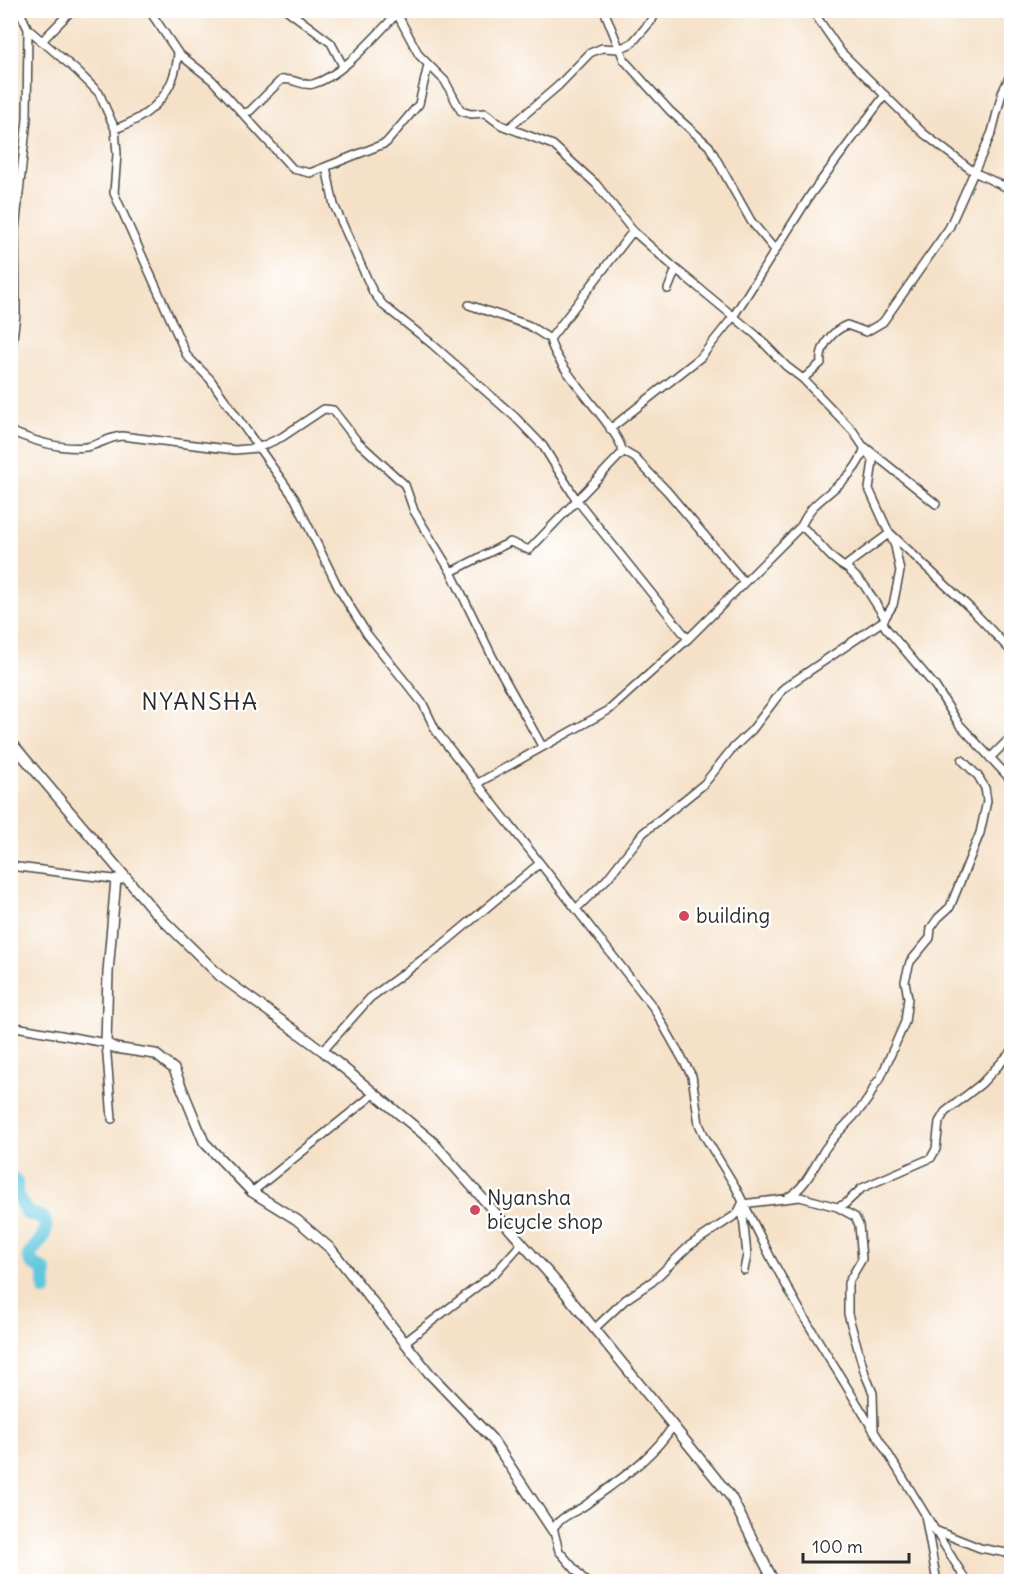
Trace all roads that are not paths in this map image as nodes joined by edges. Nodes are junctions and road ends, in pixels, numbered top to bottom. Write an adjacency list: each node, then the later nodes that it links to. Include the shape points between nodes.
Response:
1 (19, 10): 9 (street)
2 (72, 10): 10 (street)
3 (149, 10): 12 (street)
4 (287, 10): 14 (street, via 331,43)
5 (604, 10): 11 (street)
6 (657, 10): 11 (street, via 632,44)
7 (812, 10): 16 (street, via 841,52)
8 (398, 11): 13 (street, via 419,55); 14 (street)
9 (28, 29): 10 (street); 30 (street, via 27,119 15,230 16,315)
10 (40, 42): 19 (street, via 92,84 109,110)
11 (619, 49): 18 (street, via 590,52); 24 (street, via 624,60 670,111 709,146 752,221)
12 (178, 53): 17 (street, via 212,80); 19 (street, via 164,99 143,117)
13 (428, 65): 18 (street, via 445,81 461,111 485,113); 20 (street, via 419,104 386,142)
14 (343, 66): 17 (street, via 311,84 281,80 250,111)
15 (1011, 71): 21 (street, via 992,132)
16 (885, 95): 21 (street, via 923,133); 24 (street, via 811,194)
17 (243, 113): 20 (street, via 293,170 310,174)
18 (509, 128): 23 (street, via 553,145 596,184)
19 (115, 129): 35 (street, via 114,193 162,304 187,356 210,380)
20 (326, 167): 37 (street, via 334,205 360,268 378,298 515,417 543,446)
21 (974, 172): 22 (street); 31 (street, via 949,228 883,322 866,332 847,325 839,329 821,351 821,363)
22 (1011, 190)
23 (633, 231): 25 (street); 29 (street)
24 (775, 250): 28 (street)
25 (676, 269): 26 (street); 28 (street)
26 (668, 289)
27 (469, 305): 29 (street, via 528,325)
28 (733, 317): 31 (street); 32 (street, via 700,357)
29 (550, 339): 32 (street, via 575,382)
30 (10, 363)
31 (803, 379): 34 (street)
32 (610, 429): 36 (street)
33 (10, 430): 35 (street, via 73,447 122,436 235,450)
34 (865, 447): 38 (street); 39 (street, via 860,463 813,507); 40 (street, via 873,461 870,495)
35 (258, 448): 42 (street, via 324,409 333,410 357,441 405,485 414,511); 53 (street, via 295,500 339,589 367,633)
36 (623, 451): 37 (street); 43 (street, via 667,491)
37 (576, 499): 42 (street, via 528,550 510,542); 45 (street)
38 (936, 504)
39 (801, 526): 41 (street, via 834,561); 43 (street)
40 (890, 533): 41 (street, via 848,564); 44 (street, via 900,571 893,605); 46 (street)
41 (848, 569): 44 (street, via 864,585)
42 (451, 572): 49 (street)
43 (744, 582): 45 (street)
44 (884, 620): 50 (street, via 959,724); 58 (street, via 784,688 704,784 643,833 607,879)
45 (688, 639): 49 (street, via 609,710)
46 (1011, 652)
47 (1011, 736): 50 (street)
48 (10, 741): 57 (street)
49 (542, 746): 53 (street)
50 (990, 758): 52 (street)
51 (962, 760): 66 (street, via 982,780 987,795 973,857 950,907 938,918 930,938 910,962 905,981 905,1022 880,1079 804,1182)
52 (1011, 781)
53 (478, 783): 54 (street)
54 (540, 863): 58 (street); 61 (street, via 370,998)
55 (10, 866): 56 (street)
56 (116, 879): 57 (street); 60 (street)
57 (129, 881): 61 (street, via 220,976)
58 (576, 909): 67 (street, via 652,1007 692,1076 699,1124)
59 (10, 1026): 60 (street)
60 (106, 1043): 64 (street); 65 (street, via 155,1054 174,1069 204,1142)
61 (323, 1051): 63 (street)
62 (1011, 1051): 68 (street, via 981,1084 945,1112 931,1158 862,1188)
63 (374, 1094): 65 (street); 69 (street, via 432,1141)
64 (112, 1119)
65 (252, 1192): 72 (street, via 321,1238)
66 (788, 1197): 67 (street); 68 (street)
67 (742, 1204): 70 (street, via 747,1255); 71 (street, via 737,1214 689,1246); 74 (street, via 799,1310)
68 (837, 1207): 74 (street, via 855,1217 859,1226 862,1259 848,1284 848,1314 873,1393)
69 (522, 1243): 71 (street); 72 (street, via 496,1272)
70 (744, 1270)
71 (594, 1329): 73 (street)
72 (405, 1342): 76 (street, via 492,1439)
73 (673, 1426): 76 (street, via 638,1467 562,1518); 80 (street, via 731,1497)
74 (874, 1432): 75 (street)
75 (925, 1513): 77 (street); 81 (street)
76 (553, 1531): 79 (street, via 559,1551)
77 (936, 1531): 78 (street, via 980,1548); 82 (street)
78 (1011, 1554)
79 (586, 1581)
80 (774, 1581)
81 (937, 1581)
82 (967, 1581)

